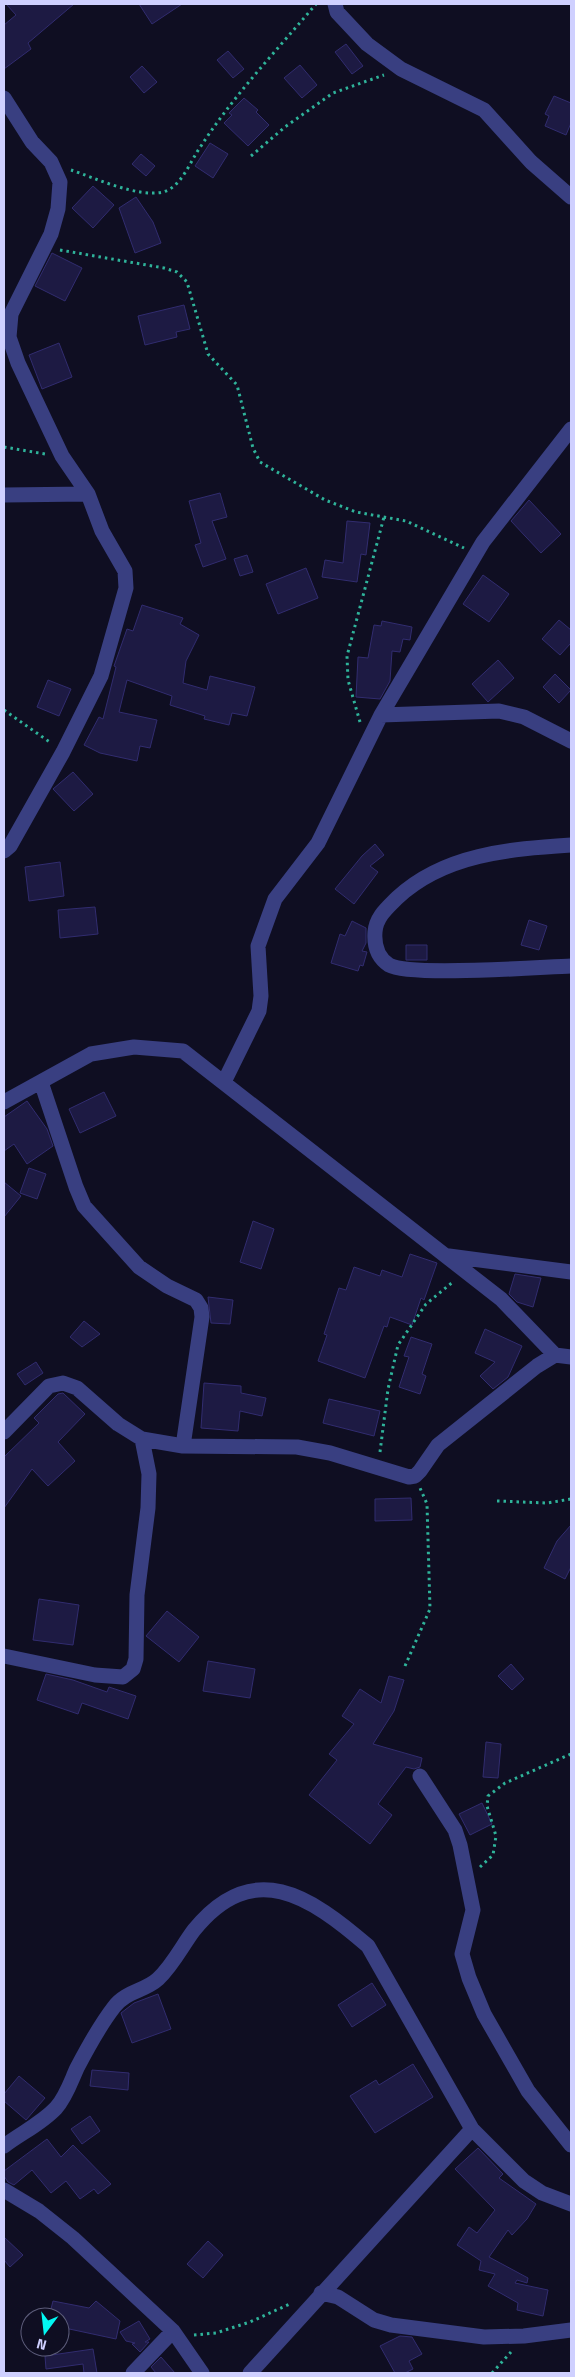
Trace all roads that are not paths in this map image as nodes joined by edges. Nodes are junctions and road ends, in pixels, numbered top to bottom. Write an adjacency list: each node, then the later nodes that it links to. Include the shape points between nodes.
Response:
1 (335, 4): 3 (street, via 337,12 367,44 401,69 484,110 530,162)
2 (4, 98): 5 (street, via 32,142 51,162 60,182 58,209 44,248 11,314 9,337 62,456)
3 (571, 197)
4 (571, 429): 7 (street, via 476,553)
5 (88, 494): 6 (street); 10 (street, via 102,531 125,571 126,588 101,676 63,752)
6 (4, 495)
7 (381, 716): 8 (street, via 499,711 524,717); 13 (street, via 318,843 275,899 258,946 262,996 259,1011)
8 (571, 741)
9 (571, 844): 11 (street, via 480,855 436,870 410,886 382,912 374,943 380,957 391,966 423,971)
10 (4, 852)
11 (571, 966)
12 (41, 1082): 13 (street, via 91,1054 134,1048 184,1051); 14 (street); 21 (street, via 84,1206 139,1267 196,1300 201,1308)
13 (224, 1082): 15 (street)
14 (4, 1102)
15 (447, 1255): 16 (street); 17 (street, via 501,1299)
16 (571, 1272)
17 (555, 1355): 18 (street); 21 (street, via 438,1445 415,1476 397,1475 330,1453 297,1447)
18 (571, 1357)
19 (4, 1432): 20 (street, via 49,1386 63,1383 76,1388 118,1424)
20 (142, 1439): 21 (street); 22 (street, via 149,1474 148,1508 137,1595 133,1669 123,1677 94,1675)
21 (183, 1446)
22 (4, 1656)
23 (420, 1776): 25 (street, via 455,1830 470,1888 473,1910 462,1954 468,1978 484,2014 523,2083)
24 (472, 2129): 26 (street, via 368,1946 309,1904 266,1888 236,1895 222,1904 195,1929 157,1980 126,1995 96,2035 57,2108); 28 (street, via 524,2181 542,2193); 29 (street)
25 (571, 2144)
26 (4, 2146)
27 (4, 2190): 31 (street, via 39,2211 73,2238)
28 (571, 2204)
29 (321, 2293): 30 (street, via 338,2297 382,2323 484,2337); 34 (street)
30 (571, 2330)
31 (175, 2334): 32 (street); 33 (street)
32 (133, 2373)
33 (202, 2373)
34 (250, 2373)

